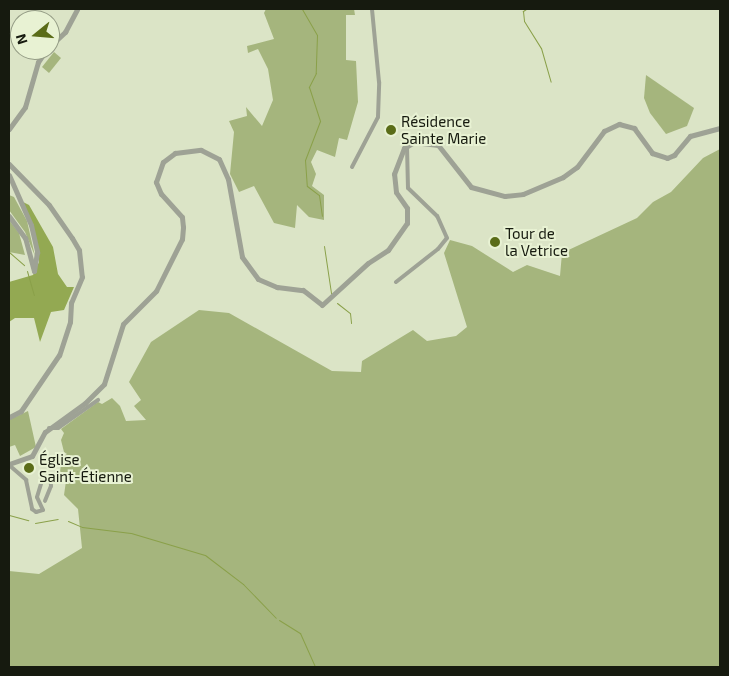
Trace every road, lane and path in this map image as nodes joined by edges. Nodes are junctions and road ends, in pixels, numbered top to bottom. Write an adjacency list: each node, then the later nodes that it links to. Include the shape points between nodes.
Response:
1 (76, 9): 3 (street)
2 (372, 9): 9 (street, via 379,82 378,117)
3 (60, 37)
4 (39, 60): 6 (street, via 25,107)
5 (720, 128): 7 (street, via 690,136 674,155 667,158 652,153 634,128 625,124 611,127 569,173 538,189 514,196 497,196 471,187 438,145 421,141)
6 (9, 129)
7 (407, 146): 12 (street, via 408,188 437,216 447,238); 15 (street, via 397,164 393,184 407,208 407,223 388,250 368,263 322,305 303,290 267,284 248,269 238,246 230,189 219,158 201,150 168,156 156,182 161,194 182,217 182,238 156,291 123,324 104,384 85,403)
8 (9, 164): 14 (street, via 49,205 72,238 79,250 82,277 71,303 70,322 62,350 21,411)
9 (352, 167)
10 (9, 175): 11 (street, via 31,225 37,252 34,271 21,229)
11 (9, 216)
12 (396, 282)
13 (98, 400): 15 (street, via 58,428)
14 (9, 417)
15 (49, 428): 16 (street, via 44,432 35,454)
16 (9, 465): 17 (street, via 27,482 32,509 40,513 43,510 37,497 43,477 50,476 51,486)
17 (45, 500)

